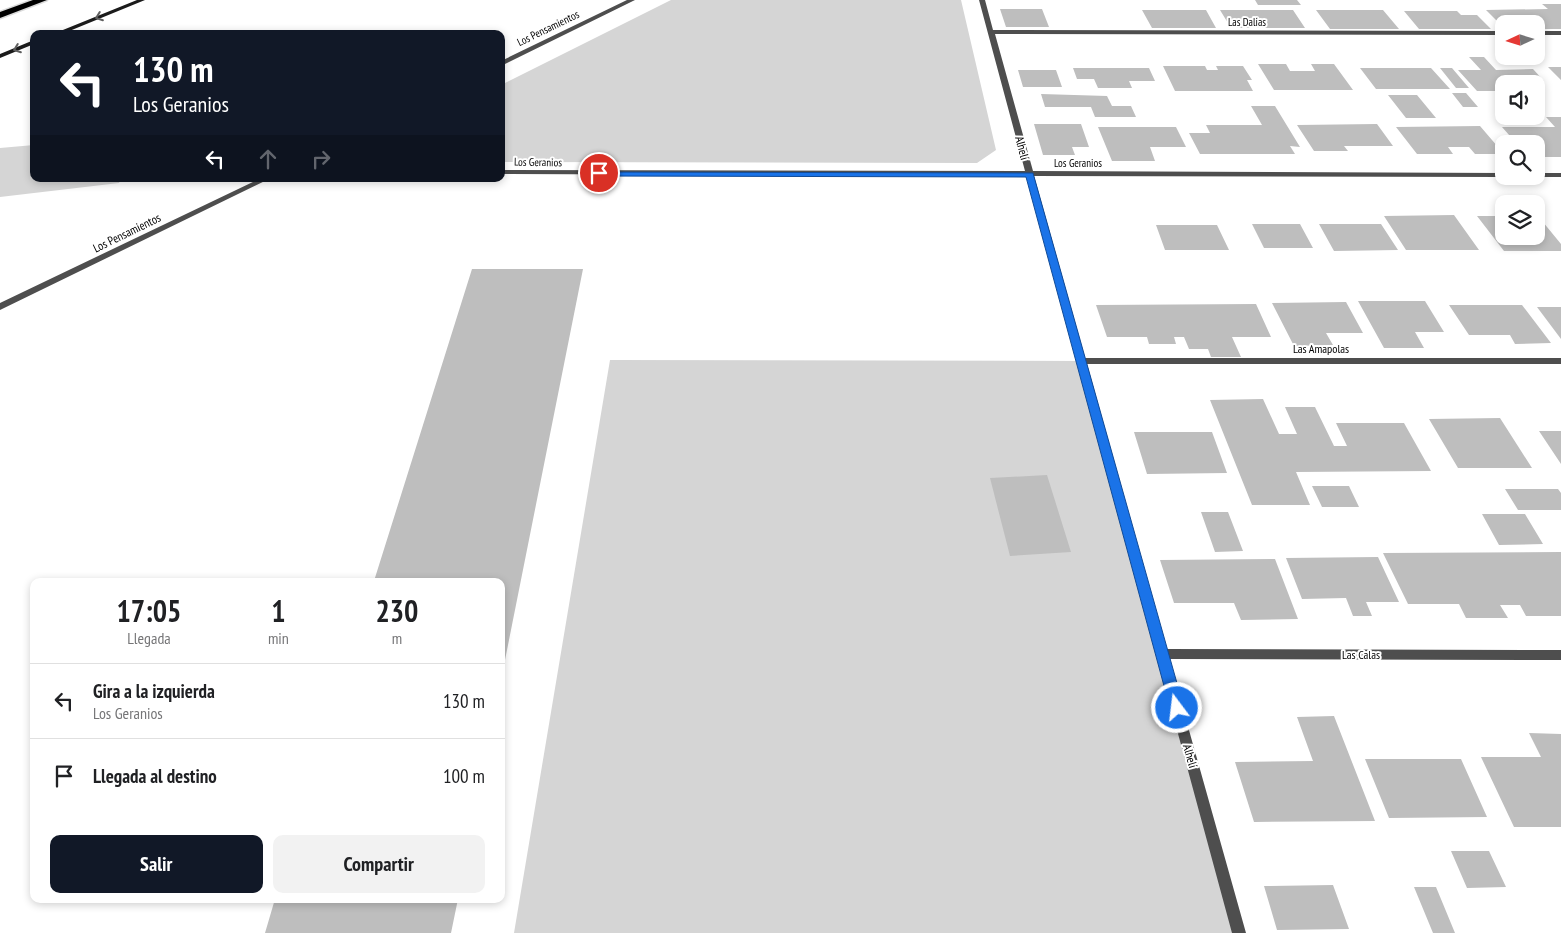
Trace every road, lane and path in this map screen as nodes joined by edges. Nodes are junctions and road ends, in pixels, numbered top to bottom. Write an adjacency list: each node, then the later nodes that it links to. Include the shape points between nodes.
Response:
1 (42, 0): 5 (highway)
2 (142, 0): 6 (main road, one-way to 6)
3 (632, 0): 13 (street, Los Pensamientos)
4 (982, 0): 7 (street, Alhelí)
5 (0, 15)
6 (66, 30)
7 (990, 32): 8 (street, Las Dalias); 15 (street, Alhelí)
8 (1495, 32)
9 (1545, 33): 10 (street)
10 (1561, 33)
11 (30, 44): 12 (main road, one-way to 12)
12 (0, 56)
13 (505, 62)
14 (505, 172): 15 (street, Los Geranios)
15 (1030, 174): 16 (street, Los Geranios); 21 (street, Alhelí)
16 (1495, 175)
17 (1545, 175): 18 (street)
18 (1561, 175)
19 (259, 182): 20 (street, Los Pensamientos)
20 (0, 307)
21 (1081, 361): 22 (street, Las Amapolas); 23 (street, Alhelí)
22 (1561, 361)
23 (1162, 654): 24 (street, Las Calas); 25 (street, Alhelí)
24 (1561, 655)
25 (1239, 933)

